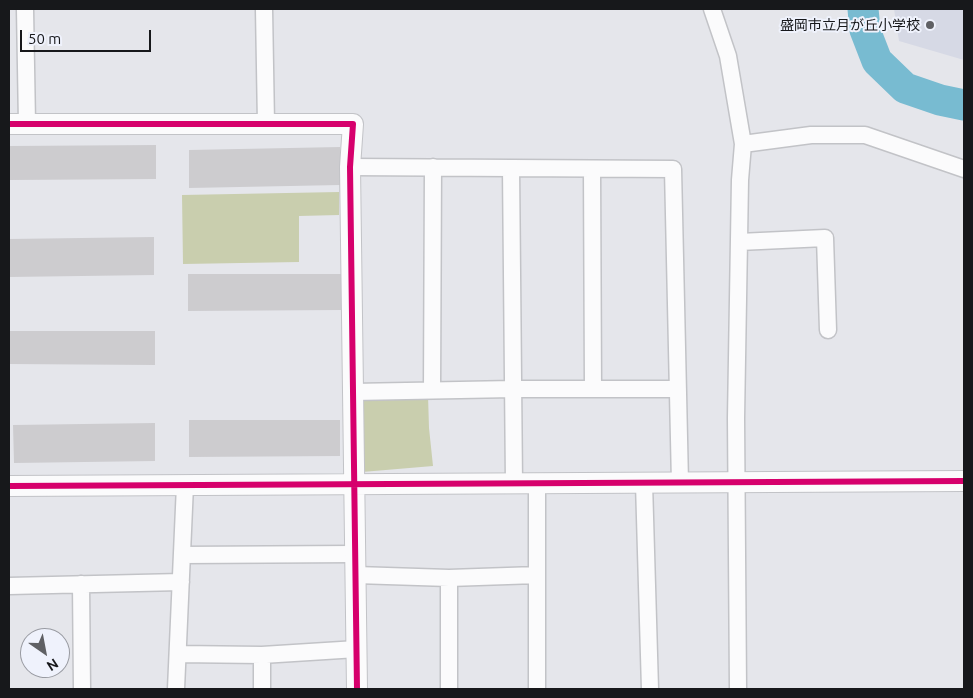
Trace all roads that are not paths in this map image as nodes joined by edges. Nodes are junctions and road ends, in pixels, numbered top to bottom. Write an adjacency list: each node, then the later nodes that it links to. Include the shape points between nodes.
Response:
1 (25, 9): 4 (street)
2 (264, 9): 5 (street)
3 (712, 9): 6 (street, via 728,56)
4 (18, 124): 5 (street)
5 (266, 124): 7 (street, via 354,124)
6 (743, 144): 11 (street, via 811,136 865,135); 12 (street)
7 (350, 167): 8 (street); 18 (street)
8 (433, 167): 9 (street); 17 (street)
9 (511, 168): 10 (street); 14 (street)
10 (592, 169): 15 (street); 16 (street, via 673,169)
11 (964, 170)
12 (739, 242): 13 (street, via 825,238); 20 (street)
13 (828, 330)
14 (513, 388): 15 (street); 17 (street); 23 (street)
15 (593, 389): 16 (street)
16 (678, 389): 22 (street)
17 (432, 390): 18 (street)
18 (353, 392): 26 (street)
19 (964, 481): 20 (street)
20 (736, 482): 22 (street); 46 (street)
21 (644, 483): 22 (street); 24 (street); 45 (street)
22 (680, 483)
23 (514, 484): 24 (street); 26 (street)
24 (537, 484): 31 (street)
25 (185, 485): 26 (street); 27 (street); 29 (street)
26 (354, 485): 28 (street)
27 (9, 486)
28 (356, 554): 29 (street); 30 (street)
29 (182, 555): 33 (street)
30 (356, 575): 32 (street); 36 (street)
31 (537, 575): 32 (street); 44 (street)
32 (449, 578): 43 (street)
33 (181, 582): 34 (street); 37 (street)
34 (81, 584): 35 (street); 39 (street)
35 (9, 586)
36 (357, 649): 38 (street); 42 (street)
37 (178, 654): 38 (street); 40 (street)
38 (262, 655): 41 (street)
39 (82, 689)
40 (176, 689)
41 (262, 689)
42 (357, 689)
43 (449, 689)
44 (537, 689)
45 (650, 689)
46 (738, 689)

